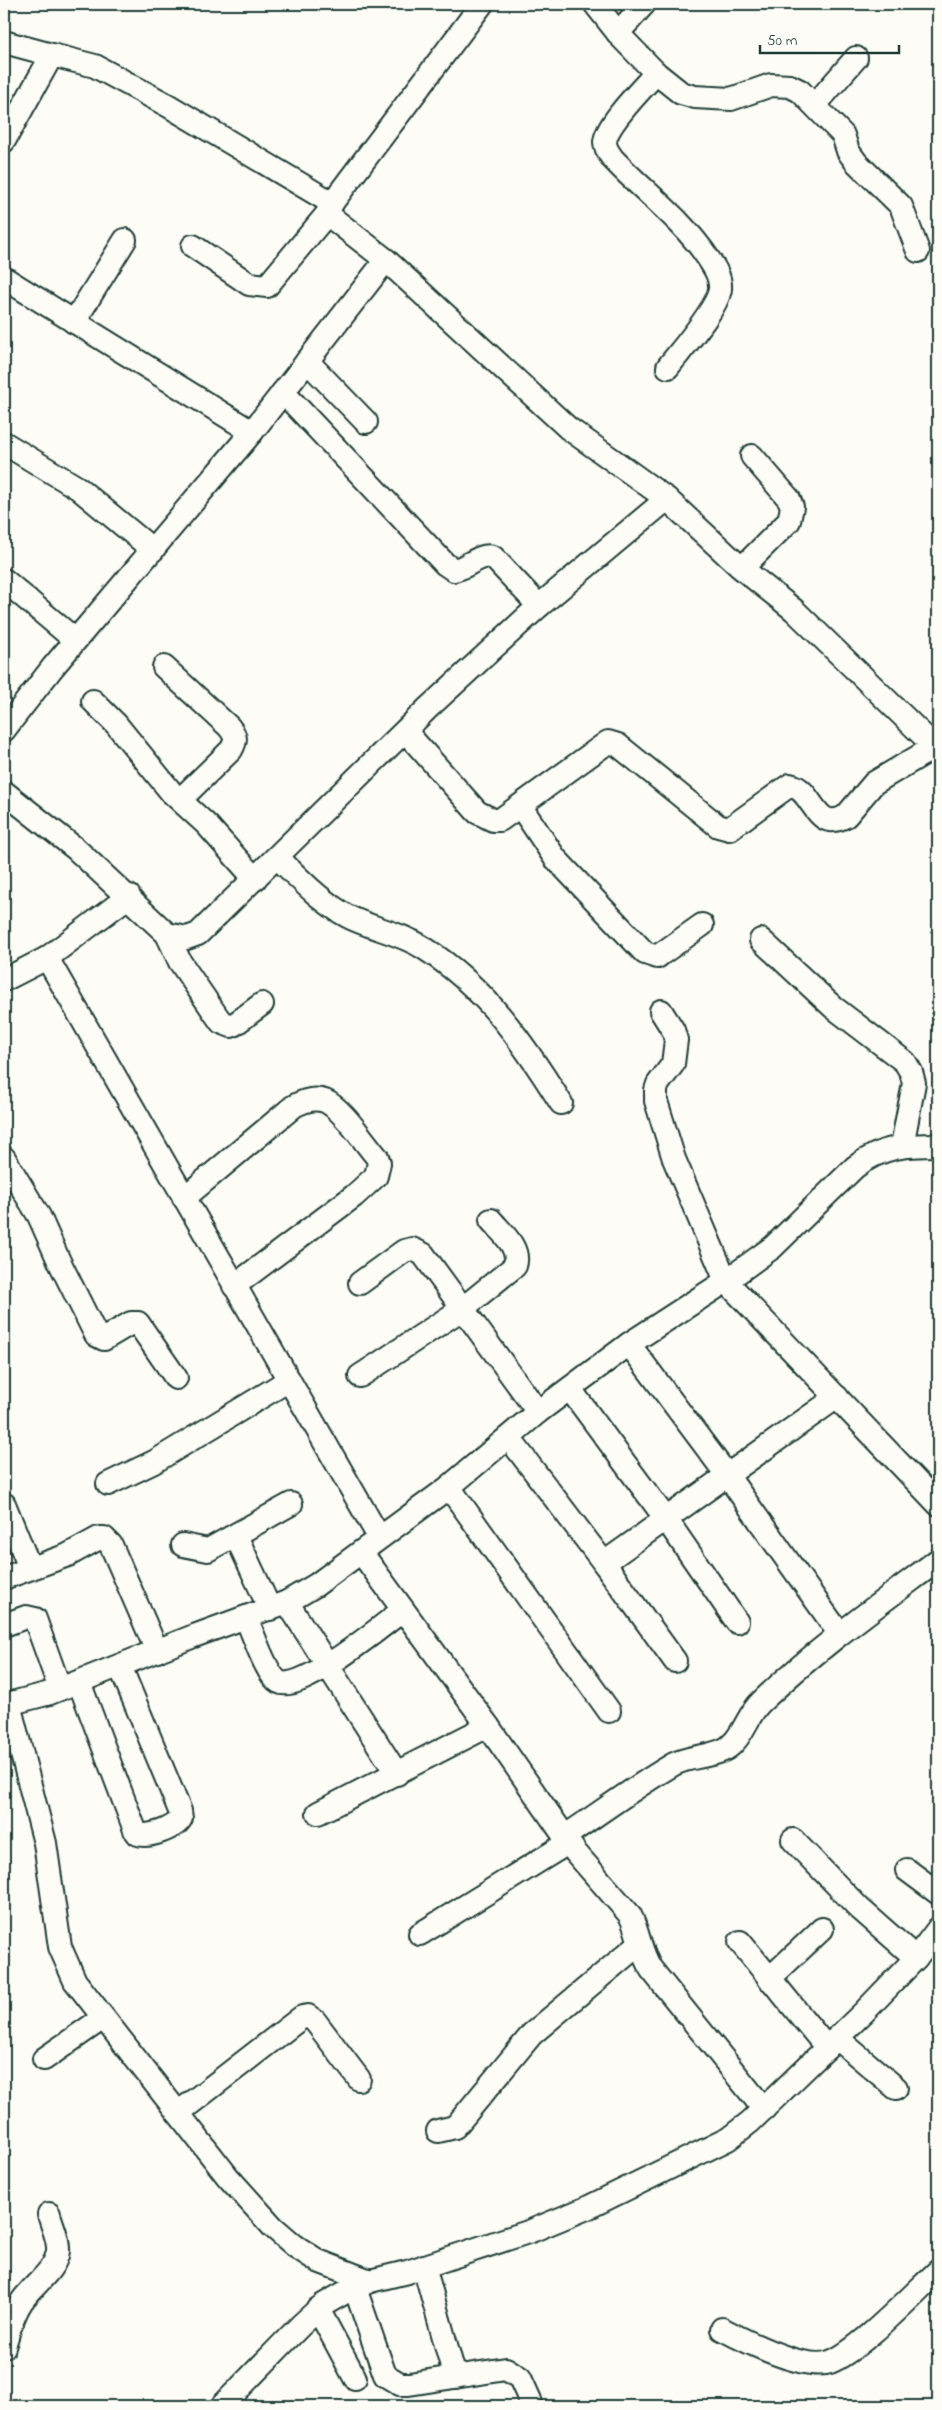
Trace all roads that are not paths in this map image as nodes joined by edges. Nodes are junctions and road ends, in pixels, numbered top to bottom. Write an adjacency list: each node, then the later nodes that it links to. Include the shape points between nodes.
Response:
1 (482, 4): 12 (street)
2 (595, 4): 4 (street)
3 (644, 4): 4 (street)
4 (618, 33): 8 (street)
5 (4, 42): 6 (street)
6 (52, 55): 10 (street); 12 (street, via 95,66 169,106)
7 (856, 58): 9 (street)
8 (656, 73): 9 (street, via 681,93 695,97 731,99 779,85 800,91); 20 (street, via 610,128 606,148 612,158 699,244 716,270 720,288 710,310)
9 (815, 105): 15 (street, via 843,134 848,151 856,162 901,206)
10 (12, 109): 11 (street)
11 (4, 141)
12 (329, 209): 14 (street, via 267,286 249,284); 16 (street)
13 (125, 240): 18 (street)
14 (193, 246)
15 (918, 251)
16 (386, 260): 19 (street); 26 (street, via 568,428)
17 (4, 278): 18 (street)
18 (74, 322): 23 (street)
19 (307, 361): 21 (street); 22 (street)
20 (668, 367)
21 (283, 392): 23 (street); 30 (street, via 445,564 454,570 483,557 493,557)
22 (366, 422)
23 (252, 432): 27 (street)
24 (4, 443): 27 (street, via 78,488)
25 (752, 456): 28 (street, via 789,499 792,514 789,521)
26 (667, 499): 28 (street); 30 (street)
27 (153, 550): 31 (street)
28 (742, 568): 36 (street, via 794,610)
29 (4, 580): 31 (street)
30 (539, 606): 35 (street)
31 (76, 640): 34 (street)
32 (164, 667): 38 (street, via 235,735 232,750)
33 (93, 701): 38 (street)
34 (4, 730)
35 (406, 732): 39 (street, via 484,817 500,820); 40 (street)
36 (937, 746): 39 (street, via 883,776 846,816 833,821 819,814 799,788 790,785 736,826 724,828 618,745 608,742)
37 (4, 792): 42 (street, via 76,848)
38 (180, 800): 41 (street)
39 (521, 807): 43 (street, via 555,858 645,954 661,954)
40 (277, 857): 41 (street); 50 (street, via 335,908 367,924 395,932 460,974 510,1025)
41 (255, 879): 44 (street, via 198,934 187,938)
42 (129, 896): 44 (street); 46 (street)
43 (702, 925)
44 (168, 934): 48 (street, via 180,962 221,1022 230,1026 235,1024)
45 (761, 940): 52 (street, via 833,1008 905,1062 914,1083)
46 (46, 958): 47 (street); 54 (street)
47 (4, 980)
48 (262, 1004)
49 (661, 1011): 56 (street, via 676,1040 673,1064 656,1090 656,1101 674,1159)
50 (561, 1103)
51 (938, 1145): 52 (street)
52 (902, 1146): 56 (street, via 870,1155 773,1247)
53 (4, 1158): 62 (street, via 39,1216 96,1335 104,1339 131,1323 138,1323)
54 (184, 1198): 58 (street); 58 (street, via 303,1101 324,1100 333,1106 380,1163 376,1176 354,1196)
55 (491, 1220): 59 (street, via 511,1244 517,1259 508,1272)
56 (726, 1281): 60 (street); 65 (street)
57 (360, 1283): 59 (street, via 404,1251 412,1249 423,1254)
58 (234, 1286): 63 (street)
59 (462, 1309): 61 (street); 66 (street)
60 (630, 1344): 64 (street); 68 (street)
61 (360, 1376)
62 (176, 1378)
63 (288, 1380): 69 (street, via 154,1462); 76 (street)
64 (570, 1389): 66 (street); 74 (street)
65 (837, 1397): 68 (street); 73 (street)
66 (538, 1412): 67 (street)
67 (508, 1438): 70 (street); 80 (street)
68 (727, 1475): 74 (street); 88 (street)
69 (108, 1484)
70 (449, 1487): 76 (street); 95 (street)
71 (4, 1504): 81 (street)
72 (291, 1504): 75 (street)
73 (938, 1504)
74 (666, 1519): 80 (street); 86 (street)
75 (236, 1536): 77 (street, via 208,1550); 83 (street)
76 (379, 1537): 78 (street)
77 (183, 1545)
78 (361, 1552): 83 (street, via 316,1586); 84 (street)
79 (938, 1560): 88 (street)
80 (604, 1563): 90 (street)
81 (30, 1568): 82 (street); 89 (street, via 68,1555 99,1538 108,1540)
82 (4, 1578)
83 (279, 1605): 85 (street); 92 (street)
84 (403, 1610): 92 (street); 96 (street)
85 (246, 1618): 89 (street); 92 (street, via 270,1672 280,1683 295,1684)
86 (737, 1622)
87 (4, 1625): 93 (street, via 26,1617 35,1619)
88 (839, 1633): 99 (street, via 760,1703 733,1744 725,1750 674,1764)
89 (157, 1651): 91 (street)
90 (675, 1661)
91 (120, 1666): 93 (street); 93 (street, via 180,1811 181,1818 175,1826 145,1835 135,1830)
92 (328, 1666): 97 (street)
93 (70, 1685): 94 (street)
94 (6, 1705): 110 (street, via 45,1843 60,1947 75,1981)
95 (609, 1711)
96 (488, 1726): 97 (street); 99 (street)
97 (397, 1774): 98 (street)
98 (318, 1813)
99 (566, 1840): 105 (street); 107 (street, via 630,1915)
100 (793, 1840): 108 (street, via 859,1908)
101 (907, 1870): 102 (street)
102 (938, 1893)
103 (822, 1929): 109 (street)
104 (938, 1930): 108 (street)
105 (420, 1934)
106 (740, 1942): 109 (street)
107 (639, 1944): 115 (street, via 651,1969); 117 (street, via 532,2034 455,2127)
108 (916, 1958): 111 (street)
109 (769, 1979): 111 (street)
110 (103, 2018): 112 (street); 116 (street)
111 (832, 2043): 114 (street); 115 (street)
112 (44, 2059)
113 (359, 2079): 116 (street, via 315,2020 302,2017)
114 (896, 2088)
115 (764, 2109): 119 (street, via 728,2139 587,2208 531,2231)
116 (178, 2113): 121 (street, via 228,2177 273,2227 318,2261)
117 (438, 2130)
118 (49, 2214): 124 (street, via 58,2253 54,2263 22,2302)
119 (424, 2266): 121 (street); 125 (street)
120 (938, 2271): 123 (street, via 877,2327 847,2352 829,2362 801,2361 771,2352)
121 (362, 2284): 122 (street); 125 (street, via 382,2367 391,2380 409,2384)
122 (318, 2309): 126 (street); 128 (street)
123 (722, 2329)
124 (4, 2347)
125 (455, 2377): 127 (street, via 506,2369 520,2378)
126 (355, 2378)
127 (530, 2400)
128 (222, 2406)

